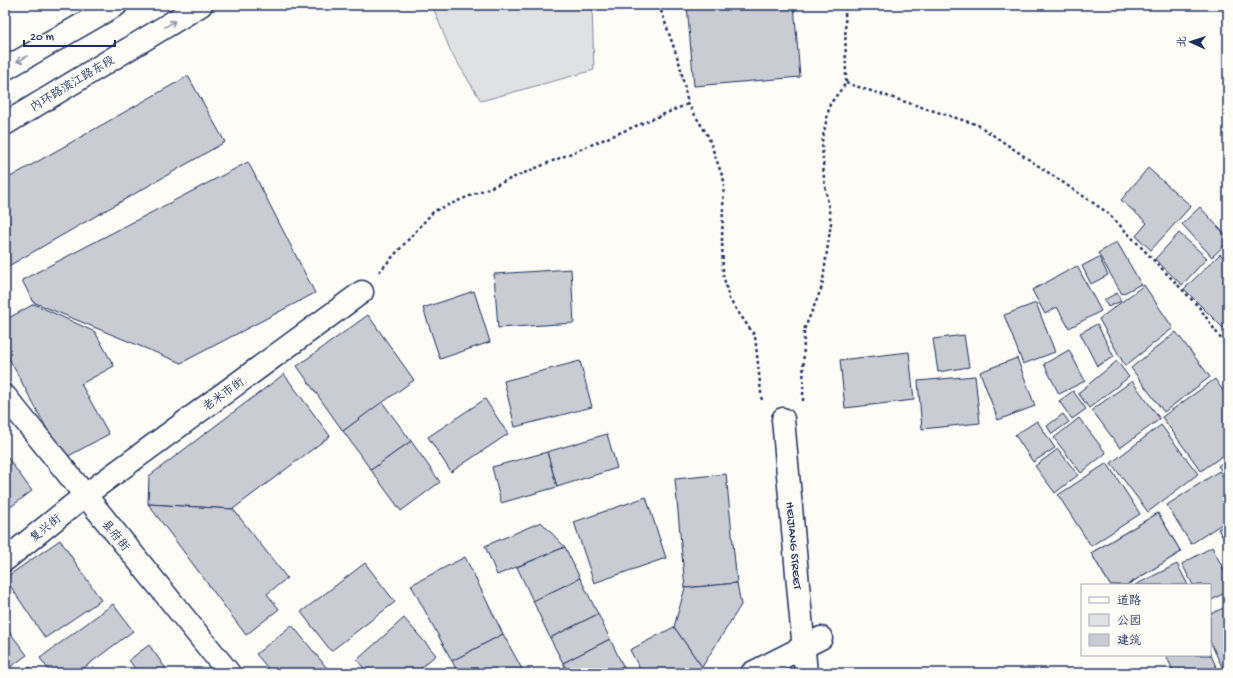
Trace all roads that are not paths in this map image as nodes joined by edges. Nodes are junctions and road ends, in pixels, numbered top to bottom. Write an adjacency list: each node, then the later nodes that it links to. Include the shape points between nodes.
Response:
1 (116, 5): 3 (street, one-way to 3)
2 (200, 5): 4 (street, 内环路滨江路东段, one-way to 2)
3 (5, 69)
4 (5, 124)
5 (362, 292): 8 (street, 老米市街)
6 (5, 396): 8 (street, 县府街)
7 (783, 419): 10 (street, HEIJIANG STREET)
8 (84, 496): 9 (street, 复兴街); 11 (street, 县府街)
9 (5, 560)
10 (812, 642): 12 (street); 13 (street, HEIJIANG STREET)
11 (229, 673)
12 (752, 673)
13 (806, 673)

